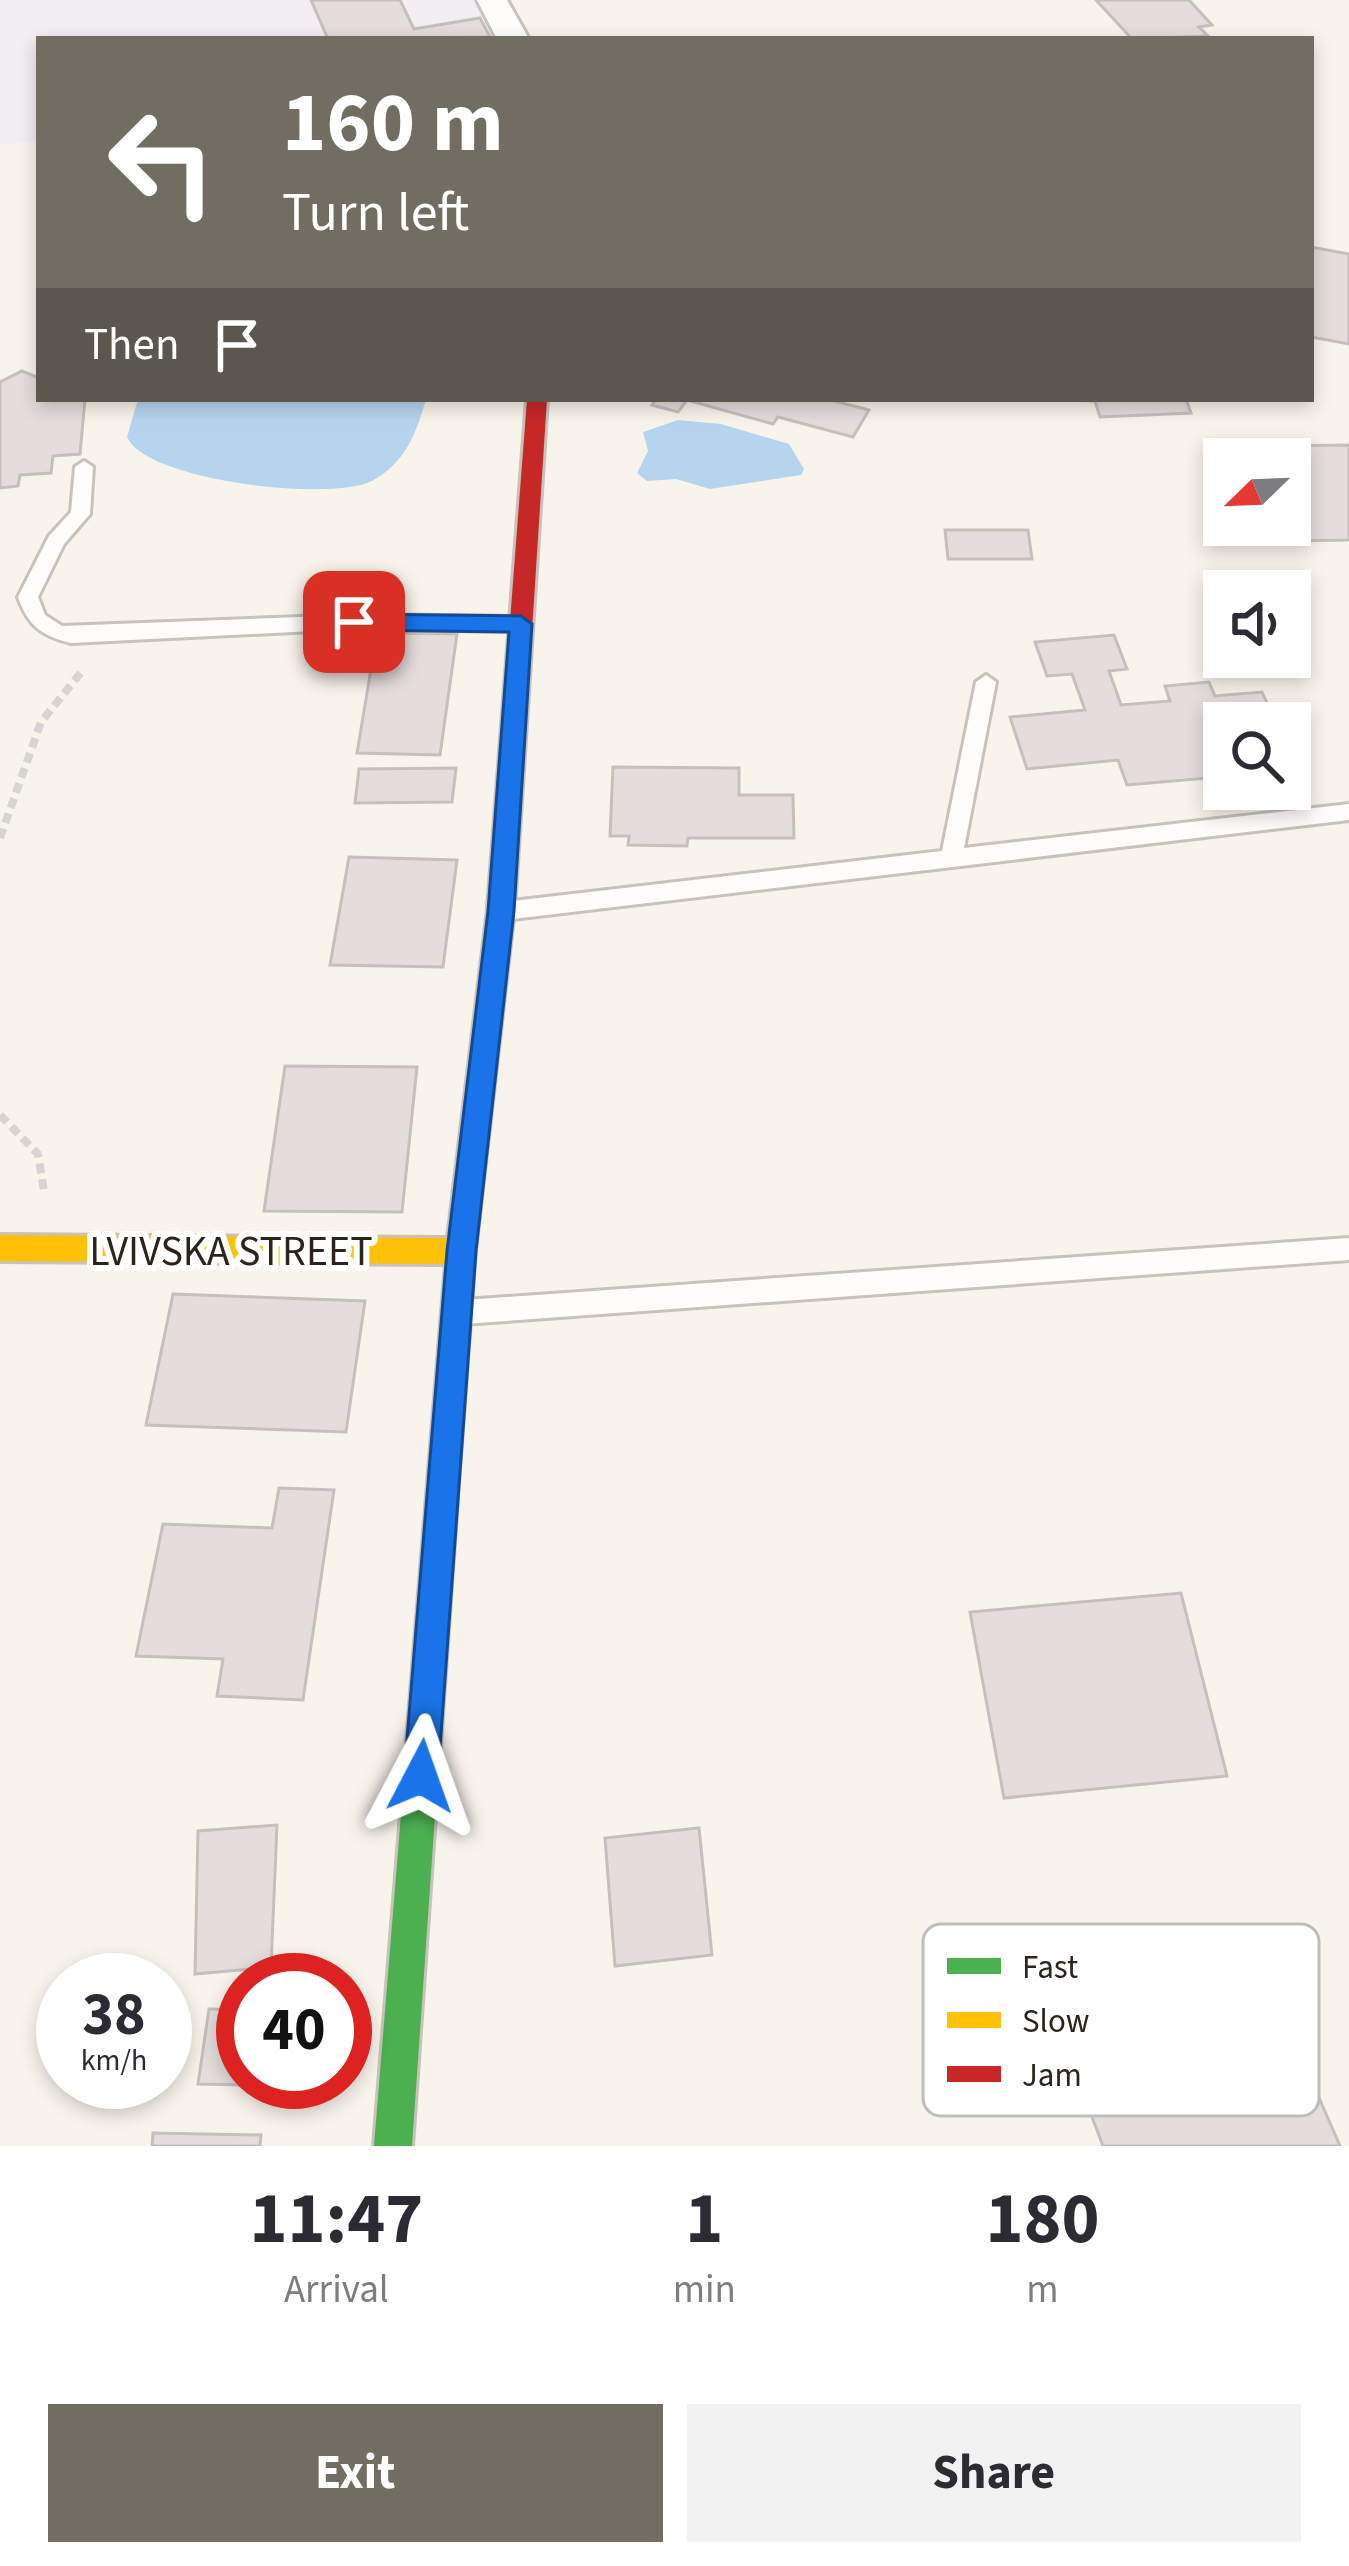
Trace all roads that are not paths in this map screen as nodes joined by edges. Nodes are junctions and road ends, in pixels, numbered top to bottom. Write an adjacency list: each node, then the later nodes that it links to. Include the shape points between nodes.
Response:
1 (492, 0): 2 (street)
2 (511, 36)
3 (537, 402): 5 (street)
4 (84, 467): 5 (lane, via 80,514 56,541 28,597 48,632)
5 (521, 624): 9 (street)
6 (986, 682): 8 (lane)
7 (1349, 812): 8 (lane)
8 (951, 861): 9 (lane)
9 (501, 911): 13 (street)
10 (0, 1248): 12 (street, LVIVSKA STREET)
11 (1349, 1249): 15 (lane)
12 (55, 1251): 13 (street, LVIVSKA STREET); 14 (lane)
13 (461, 1251): 15 (street)
14 (0, 1274)
15 (456, 1313): 16 (street)
16 (393, 2146)

